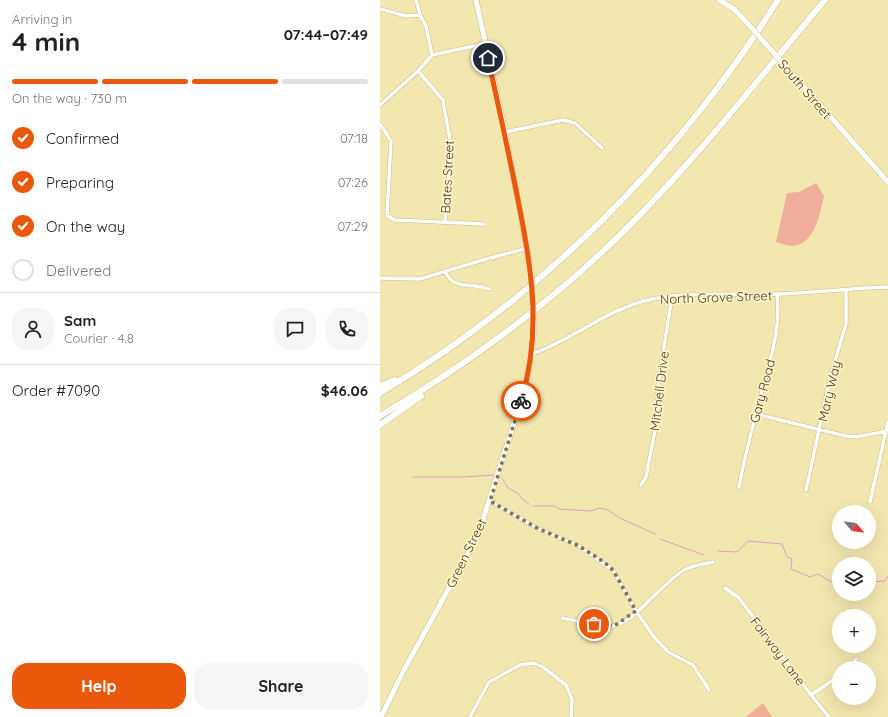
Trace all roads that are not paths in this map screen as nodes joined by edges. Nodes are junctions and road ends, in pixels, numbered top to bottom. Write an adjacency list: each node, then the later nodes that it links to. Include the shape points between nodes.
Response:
1 (416, 0): 7 (street)
2 (476, 0): 8 (main road, Green Street)
3 (719, 0): 15 (main road, South Street, bridge, via 749,25)
4 (778, 0): 27 (highway, via 696,116 620,204 535,283)
5 (825, 0): 28 (highway, via 726,119 631,224 550,299)
6 (380, 10): 7 (street, via 406,16)
7 (420, 15): 9 (street, via 426,26)
8 (484, 44): 9 (street); 13 (main road, Green Street)
9 (432, 55): 10 (street)
10 (418, 71): 11 (street); 16 (street, Bates Street, via 443,100 451,145)
11 (380, 105)
12 (380, 124): 16 (street, via 391,141 387,215 394,220)
13 (505, 132): 14 (street, via 563,120 575,123); 18 (main road, Green Street)
14 (602, 148)
15 (888, 182)
16 (445, 221): 17 (street)
17 (484, 224)
18 (528, 248): 19 (street); 26 (main road, Green Street, bridge, via 534,328)
19 (445, 272): 20 (street, via 420,279); 22 (street, via 454,284 481,286)
20 (380, 278)
21 (888, 287): 23 (street, North Grove Street)
22 (489, 290)
23 (846, 290): 24 (street, North Grove Street); 35 (street, Mary Way, via 846,324 831,374)
24 (777, 294): 25 (street, North Grove Street); 31 (street, Gary Road, via 778,324 774,349)
25 (672, 296): 26 (street, North Grove Street, via 632,306 606,316 556,344); 37 (street, Mitchell Drive, via 658,385 655,427 646,477)
26 (532, 354): 40 (main road, Green Street, via 524,392)
27 (432, 361): 29 (highway); 30 (highway)
28 (461, 366): 32 (highway); 34 (highway)
29 (380, 386)
30 (380, 393)
31 (756, 414): 35 (street); 38 (street, Gary Road)
32 (380, 416)
33 (888, 422): 36 (street)
34 (380, 425)
35 (820, 429): 36 (street, via 856,437); 39 (street, Mary Way)
36 (887, 431): 41 (street)
37 (641, 485)
38 (739, 487)
39 (806, 490)
40 (490, 501): 44 (street, via 537,528 579,546 604,562 613,570); 49 (main road, Green Street, via 478,535)
41 (870, 502)
42 (713, 562): 44 (street, via 685,570)
43 (725, 588): 48 (street, Fairway Lane, via 739,598)
44 (636, 611): 45 (street, via 619,624 607,627); 47 (street, via 660,646 694,665)
45 (562, 618)
46 (832, 681): 48 (street)
47 (709, 690)
48 (811, 695): 52 (street, Fairway Lane)
49 (380, 717)
50 (470, 717): 51 (street, via 489,682 520,665 533,663 543,667 566,685 572,699)
51 (571, 717)
52 (830, 717)

